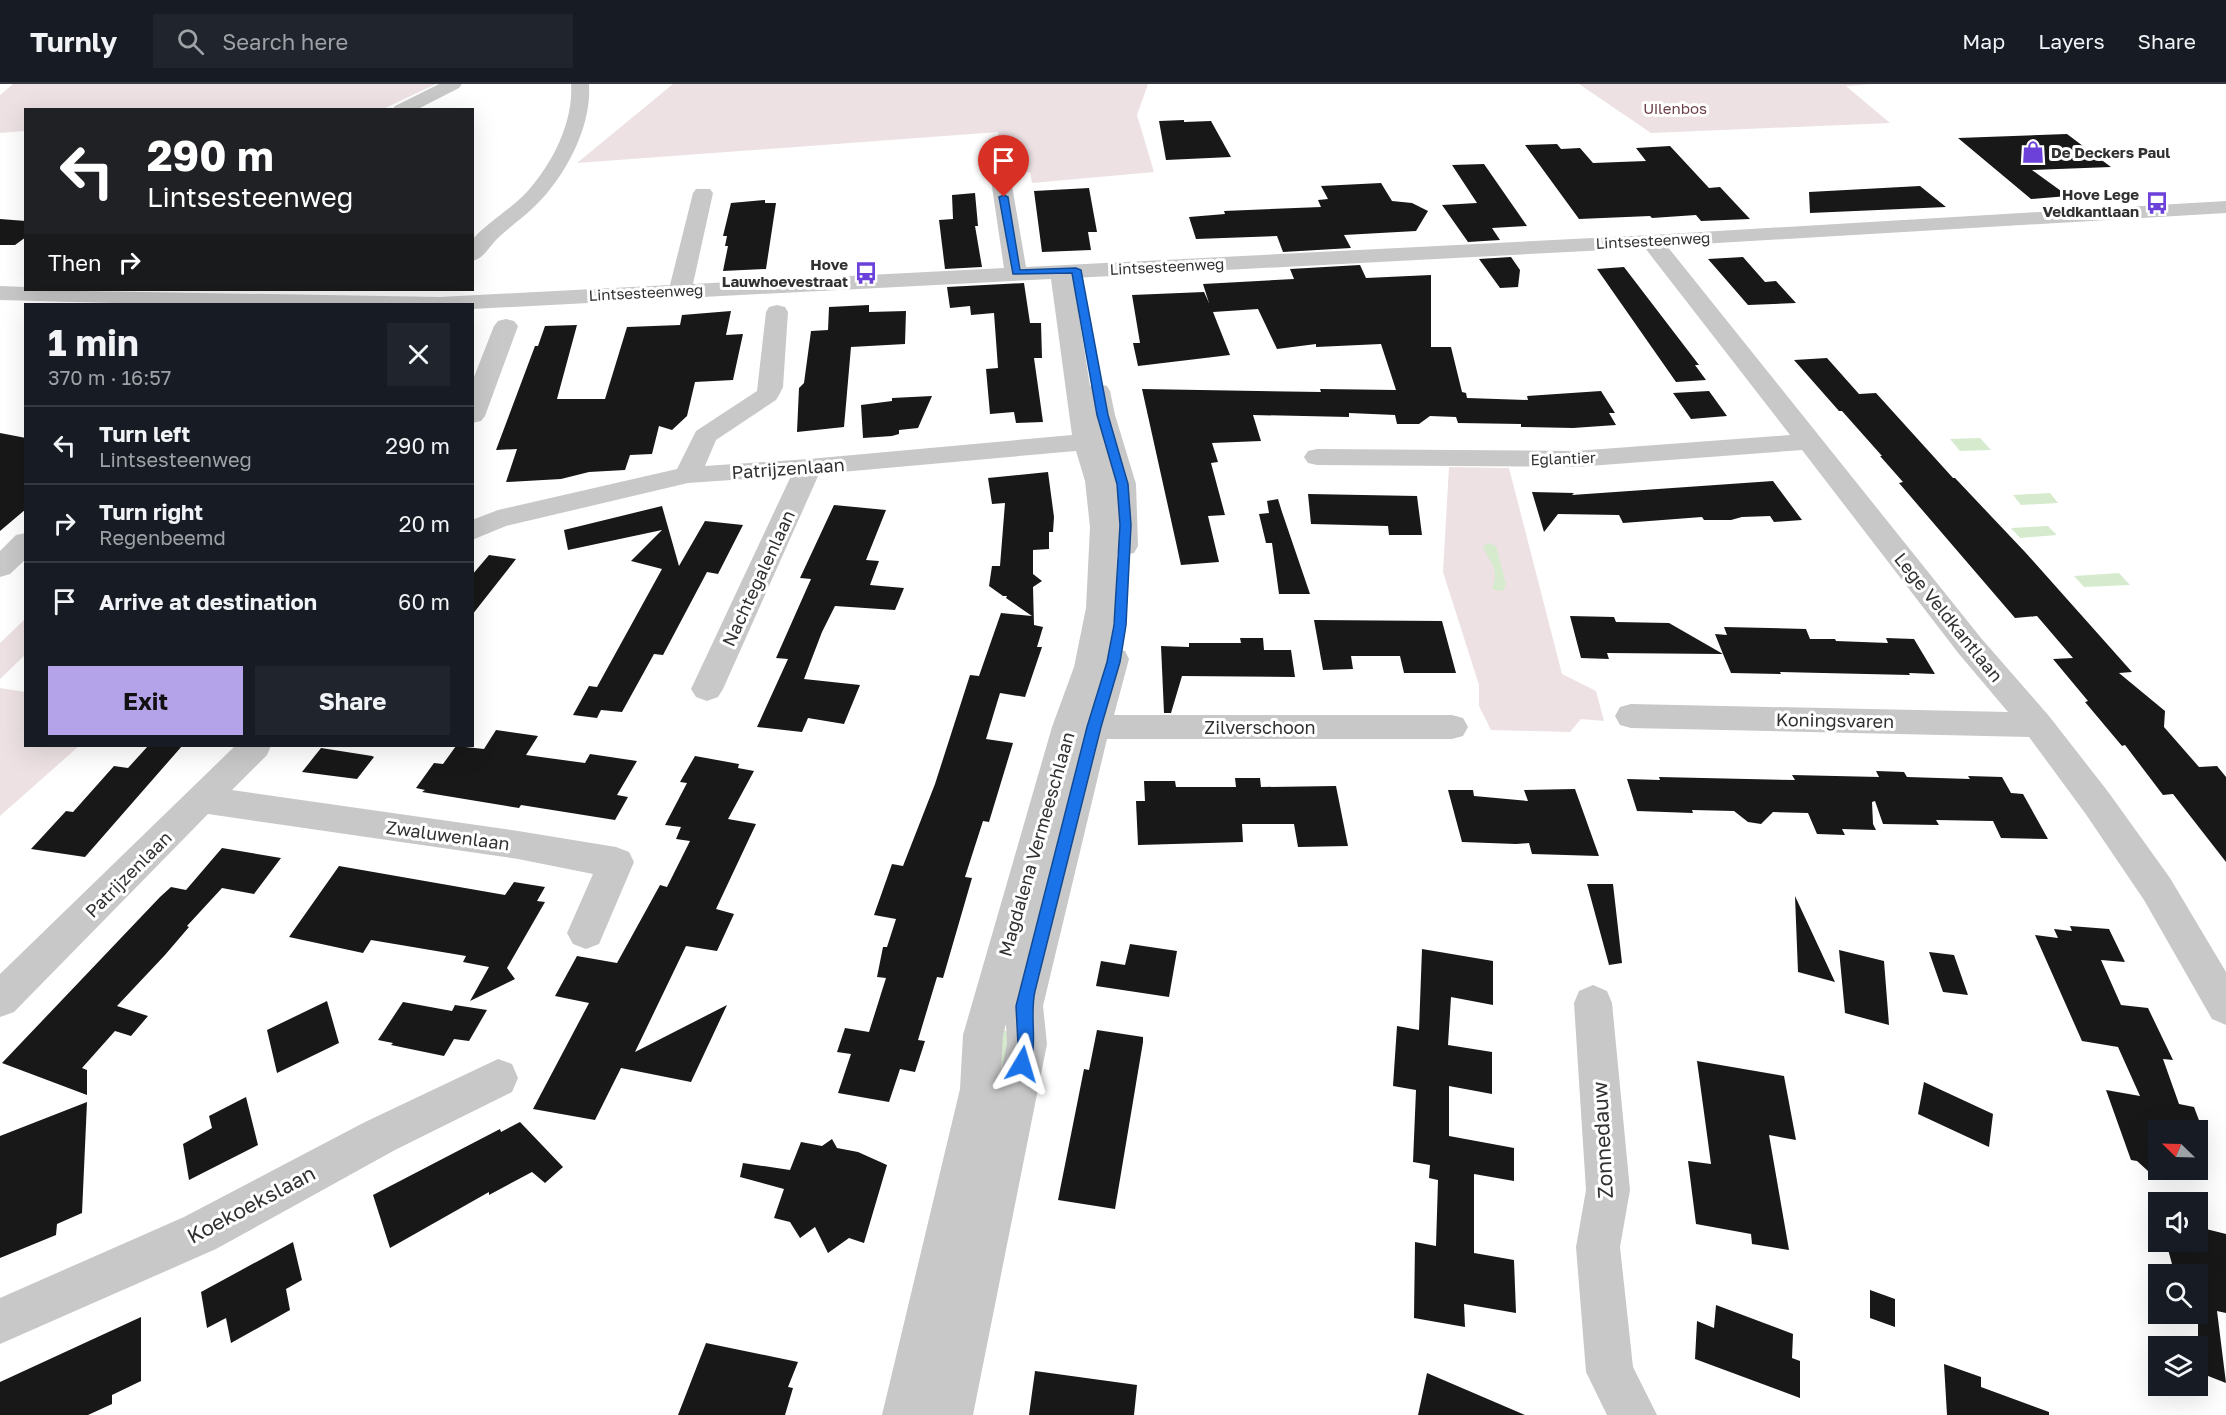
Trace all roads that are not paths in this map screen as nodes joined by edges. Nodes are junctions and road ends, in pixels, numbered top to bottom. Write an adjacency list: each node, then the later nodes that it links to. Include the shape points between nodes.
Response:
1 (453, 84): 3 (street)
2 (580, 84): 8 (street, via 582,97 556,169 532,198)
3 (405, 108)
4 (1001, 180): 10 (street)
5 (703, 193): 11 (street)
6 (2226, 207): 7 (street, Lintsesteenweg)
7 (1651, 241): 9 (street, Lintsesteenweg); 20 (street, Lege Veldkantlaan)
8 (474, 252)
9 (1069, 271): 10 (street, Lintsesteenweg); 19 (street, Magdalena Vermeeschlaan)
10 (1016, 273): 11 (street, Lintsesteenweg)
11 (680, 290): 15 (street, Lintsesteenweg)
12 (0, 293): 13 (street, Lintsesteenweg)
13 (158, 294): 14 (street, Lintsesteenweg)
14 (412, 303)
15 (457, 303)
16 (777, 312): 23 (street, via 771,387 767,395 705,436)
17 (506, 326): 18 (street)
18 (474, 411)
19 (1098, 441): 22 (street, Patrijzenlaan); 32 (street, Magdalena Vermeeschlaan, via 1123,484 1121,614 1113,662)
20 (1808, 442): 21 (street, Eglantier, via 1575,459); 31 (street, Lege Veldkantlaan)
21 (1317, 457)
22 (809, 467): 23 (street, Patrijzenlaan); 29 (street, Nachtegalenlaan)
23 (688, 475): 24 (street, Patrijzenlaan, via 498,519)
24 (476, 520)
25 (24, 545): 26 (street)
26 (0, 567)
27 (0, 575): 28 (street)
28 (24, 578)
29 (707, 689)
30 (1631, 716): 31 (street, Koningsvaren)
31 (2038, 725): 39 (street, Lege Veldkantlaan, via 2157,889)
32 (1081, 727): 33 (street, Zilverschoon); 42 (street, Magdalena Vermeeschlaan, via 983,1035 980,1089); 43 (street, Magdalena Vermeeschlaan, via 1024,1006 1027,1044)
33 (1452, 727)
34 (254, 747): 35 (street, Patrijzenlaan)
35 (203, 800): 36 (street, Zwaluwenlaan, via 616,862); 37 (street, Patrijzenlaan)
36 (586, 933)
37 (0, 1000)
38 (1593, 1002): 44 (street, Zonnedauw, via 1608,1190 1598,1247 1610,1372)
39 (2226, 1007)
40 (498, 1078): 41 (street, Koekoekslaan, via 200,1233)
41 (0, 1321)
42 (906, 1415)
43 (950, 1415)
44 (1633, 1415)

